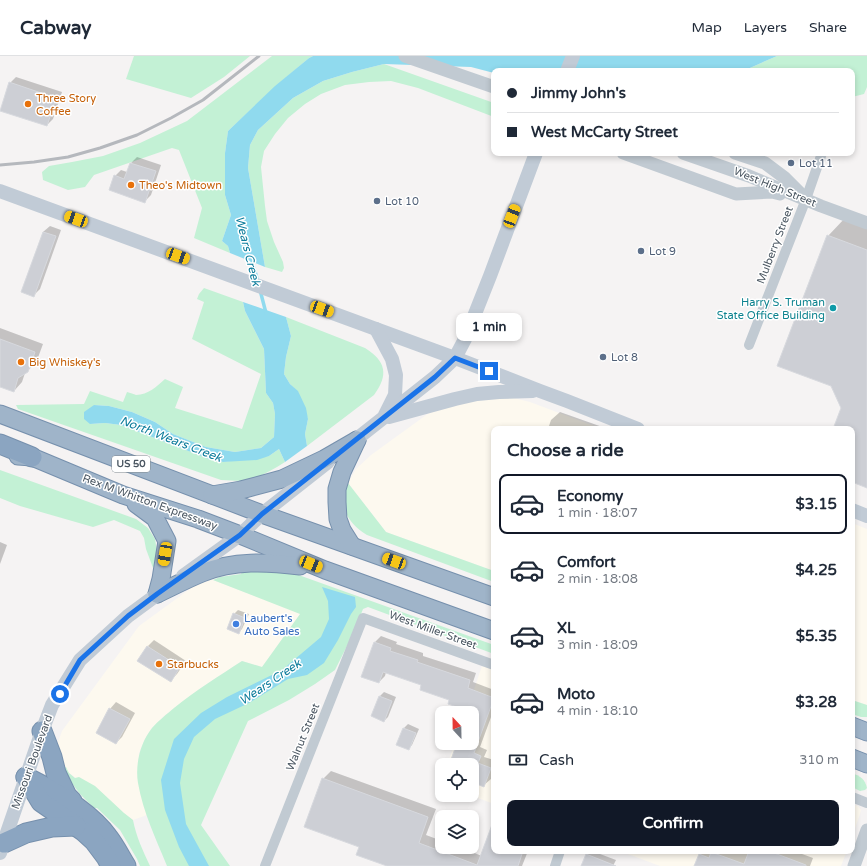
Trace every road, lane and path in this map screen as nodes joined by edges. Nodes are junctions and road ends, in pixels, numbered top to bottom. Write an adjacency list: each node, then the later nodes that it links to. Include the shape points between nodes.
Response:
1 (405, 56): 4 (street)
2 (573, 56): 3 (main road)
3 (568, 68)
4 (491, 86)
5 (535, 156): 15 (main road, Missouri Boulevard, via 490,276)
6 (631, 156): 11 (street, via 736,194 772,192)
7 (692, 156): 11 (street, West High Street)
8 (744, 156): 11 (street, via 765,163 785,178)
9 (821, 156): 11 (street, Mulberry Street)
10 (0, 191): 13 (main road)
11 (806, 200): 12 (street, West High Street); 14 (street, Mulberry Street)
12 (867, 223)
13 (376, 329): 15 (main road); 18 (main road, via 392,359 396,375 395,395)
14 (749, 345)
15 (455, 358): 16 (main road); 18 (main road, Missouri Boulevard)
16 (540, 391): 18 (main road, via 477,394); 19 (main road)
17 (0, 414): 25 (highway, US 50)
18 (383, 419): 20 (main road, Missouri Boulevard)
19 (630, 426)
20 (356, 440): 25 (highway, via 282,479); 27 (main road, Missouri Boulevard); 30 (highway, via 337,489 338,519)
21 (0, 444): 23 (highway)
22 (0, 454): 23 (highway, Rex M Whitton Expressway)
23 (32, 457): 24 (highway, Rex M Whitton Expressway)
24 (123, 495): 29 (highway, Rex M Whitton Expressway); 32 (highway, via 155,518 167,541)
25 (211, 496): 27 (highway, US 50)
26 (855, 511): 28 (main road)
27 (262, 514): 29 (main road, Missouri Boulevard); 30 (highway, US 50)
28 (867, 516)
29 (240, 535): 31 (highway, Rex M Whitton Expressway); 32 (main road, Missouri Boulevard)
30 (352, 546): 33 (highway, US 50)
31 (325, 570): 32 (highway, via 281,564 234,564 202,573); 35 (highway, Rex M Whitton Expressway)
32 (157, 594): 38 (main road, Missouri Boulevard, via 128,616 80,660 52,705)
33 (491, 596)
34 (363, 618): 36 (street, West Miller Street); 51 (street, Walnut Street)
35 (491, 630)
36 (491, 664)
37 (855, 727): 39 (highway)
38 (42, 731): 42 (main road, Missouri Boulevard); 45 (highway, via 56,773)
39 (867, 732)
40 (855, 759): 41 (highway)
41 (867, 764)
42 (26, 777): 45 (highway, via 41,802); 47 (main road, Missouri Boulevard)
43 (855, 798): 44 (street)
44 (867, 803)
45 (77, 817): 47 (highway, via 52,827 26,833); 49 (highway, via 83,831); 50 (highway, via 94,822 108,836)
46 (867, 830): 53 (street)
47 (2, 848)
48 (559, 854): 52 (street)
49 (111, 866)
50 (126, 866)
51 (265, 866)
52 (555, 866)
53 (854, 866)

